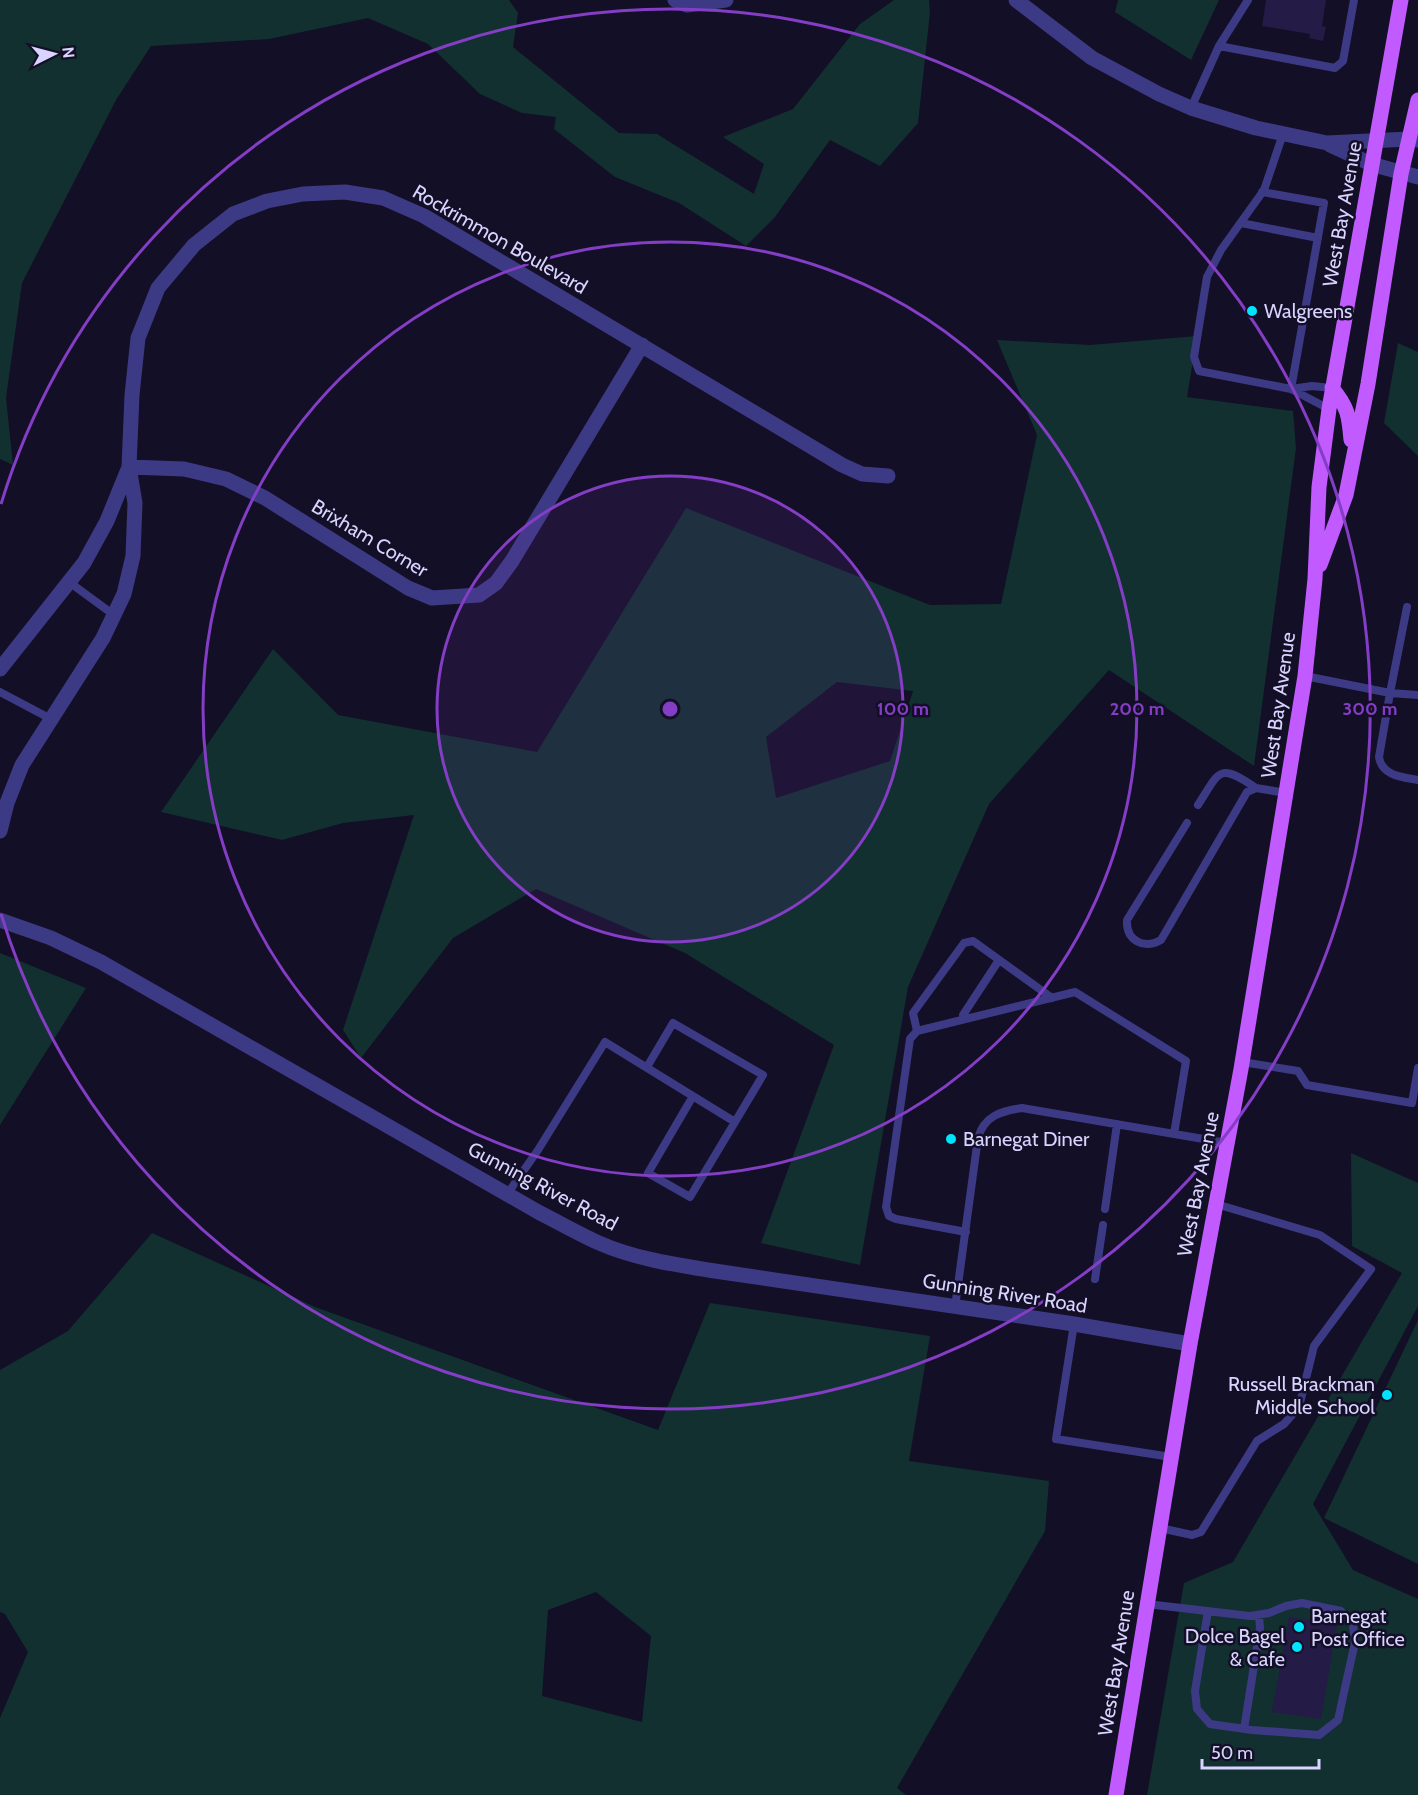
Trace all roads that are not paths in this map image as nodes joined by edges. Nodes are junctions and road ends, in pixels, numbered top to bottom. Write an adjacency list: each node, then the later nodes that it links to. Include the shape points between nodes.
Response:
1 (675, 0): 2 (street, via 687,5)
2 (726, 0)
3 (1016, 0): 9 (street, via 1092,58)
4 (1248, 0): 7 (lane)
5 (1353, 0): 7 (lane, via 1343,61 1335,68)
6 (1400, 1): 12 (main road, West Bay Avenue)
7 (1219, 46): 9 (lane)
8 (1418, 100): 11 (main road, West Bay Avenue)
9 (1191, 108): 10 (street)
10 (1283, 134): 13 (street); 17 (lane)
11 (1413, 140): 12 (street); 15 (main road, West Bay Avenue)
12 (1376, 141): 13 (street); 14 (main road, West Bay Avenue)
13 (1327, 143): 14 (street)
14 (1371, 164): 15 (street); 21 (main road, West Bay Avenue)
15 (1401, 174): 16 (street); 24 (main road, West Bay Avenue)
16 (1418, 177)
17 (1262, 192): 18 (lane); 19 (lane, via 1324,203)
18 (1241, 223): 19 (lane); 22 (lane, via 1208,277 1194,357 1199,371)
19 (1317, 238): 22 (lane)
20 (642, 345): 25 (street, Brixham Corner, via 512,561 496,583 479,595 432,598 408,588 265,498 226,479 184,469); 25 (street, Rockrimmon Boulevard, via 424,216 383,198 345,192 267,201 233,214 201,239 158,288 138,338); 26 (street, Rockrimmon Boulevard, via 842,465 862,474)
21 (1332, 388): 22 (lane); 23 (main road, West Bay Avenue); 24 (main road, via 1349,415)
22 (1291, 389): 23 (lane)
23 (1329, 409): 27 (main road, West Bay Avenue, via 1319,487)
24 (1353, 461): 27 (main road, West Bay Avenue, via 1346,495)
25 (129, 467): 28 (street, Rockrimmon Boulevard, via 107,521); 30 (street, Rockrimmon Boulevard, via 135,503 133,556 124,594)
26 (888, 476)
27 (1315, 579): 32 (main road, West Bay Avenue)
28 (69, 582): 30 (lane); 31 (street, Rockrimmon Boulevard)
29 (1407, 607): 34 (lane)
30 (114, 615): 36 (street, Rockrimmon Boulevard)
31 (0, 669)
32 (1305, 676): 34 (lane); 39 (main road, West Bay Avenue)
33 (0, 692): 36 (lane)
34 (1390, 693): 35 (lane); 37 (lane, via 1380,766 1400,777)
35 (1418, 695)
36 (51, 719): 40 (street, Rockrimmon Boulevard)
37 (1418, 780)
38 (1256, 788): 39 (lane); 41 (lane, via 1234,773 1225,772 1216,776); 42 (lane, via 1242,798 1161,940 1144,945 1131,937 1128,920)
39 (1286, 793): 49 (main road, West Bay Avenue)
40 (5, 794): 43 (street, Rockrimmon Boulevard)
41 (1198, 805)
42 (1187, 823)
43 (0, 831)
44 (0, 920): 57 (street, Gunning River Road, via 101,962)
45 (999, 960): 46 (lane); 47 (lane); 48 (lane, via 973,941 964,943 913,1013)
46 (1052, 998): 47 (lane); 55 (lane, via 1076,992 1186,1061)
47 (964, 1019): 48 (lane)
48 (917, 1031): 61 (lane, via 910,1039 886,1207 889,1216 896,1219)
49 (1242, 1062): 51 (lane, via 1298,1071 1307,1085 1412,1103); 56 (main road, West Bay Avenue)
50 (647, 1067): 52 (lane); 53 (lane, via 674,1023 763,1075); 57 (lane, via 604,1042)
51 (1418, 1068)
52 (693, 1096): 53 (lane); 53 (lane, via 648,1173 690,1197)
53 (735, 1122)
54 (1117, 1124): 55 (lane); 59 (lane); 61 (lane, via 1022,1108 992,1117 981,1128 978,1138)
55 (1174, 1134): 56 (lane)
56 (1227, 1143): 58 (main road, West Bay Avenue)
57 (508, 1193): 63 (street, Gunning River Road, via 600,1243 656,1261)
58 (1216, 1204): 65 (main road, West Bay Avenue); 67 (lane, via 1320,1236 1371,1269 1314,1347 1299,1407 1284,1424 1257,1441 1201,1532 1192,1535)
59 (1105, 1209)
60 (1103, 1225): 62 (lane)
61 (966, 1232): 63 (lane)
62 (1095, 1279)
63 (955, 1307): 64 (street, Gunning River Road)
64 (1074, 1324): 65 (street, Gunning River Road); 66 (lane, via 1056,1439)
65 (1190, 1344): 66 (main road, West Bay Avenue)
66 (1171, 1457): 67 (main road, West Bay Avenue)
67 (1160, 1528): 68 (main road, West Bay Avenue)
68 (1147, 1604): 69 (lane); 72 (main road, West Bay Avenue)
69 (1208, 1611): 70 (lane); 71 (lane, via 1195,1690 1197,1709 1210,1724)
70 (1259, 1615): 71 (lane); 71 (lane, via 1302,1603 1341,1611 1353,1625 1355,1642 1338,1720 1319,1735)
71 (1244, 1729)
72 (1116, 1795)

